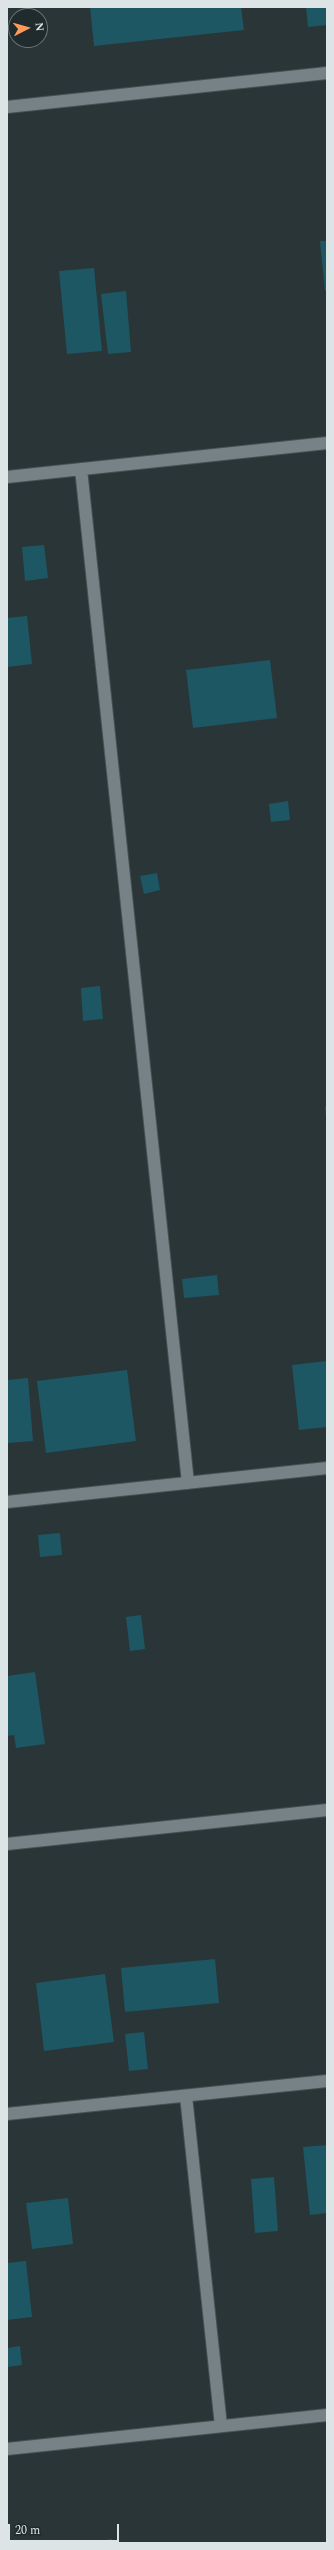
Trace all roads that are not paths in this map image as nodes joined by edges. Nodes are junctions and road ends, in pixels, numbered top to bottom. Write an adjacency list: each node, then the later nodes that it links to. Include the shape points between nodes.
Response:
1 (327, 73): 2 (street)
2 (7, 107)
3 (327, 443): 4 (street)
4 (81, 469): 5 (street); 7 (street)
5 (7, 477)
6 (327, 1468): 7 (street)
7 (188, 1483): 8 (street)
8 (7, 1502)
9 (327, 1810): 10 (street)
10 (7, 1844)
11 (327, 2081): 12 (street)
12 (186, 2096): 13 (street); 15 (street)
13 (7, 2114)
14 (327, 2415): 15 (street)
15 (221, 2426): 16 (street)
16 (7, 2449)

